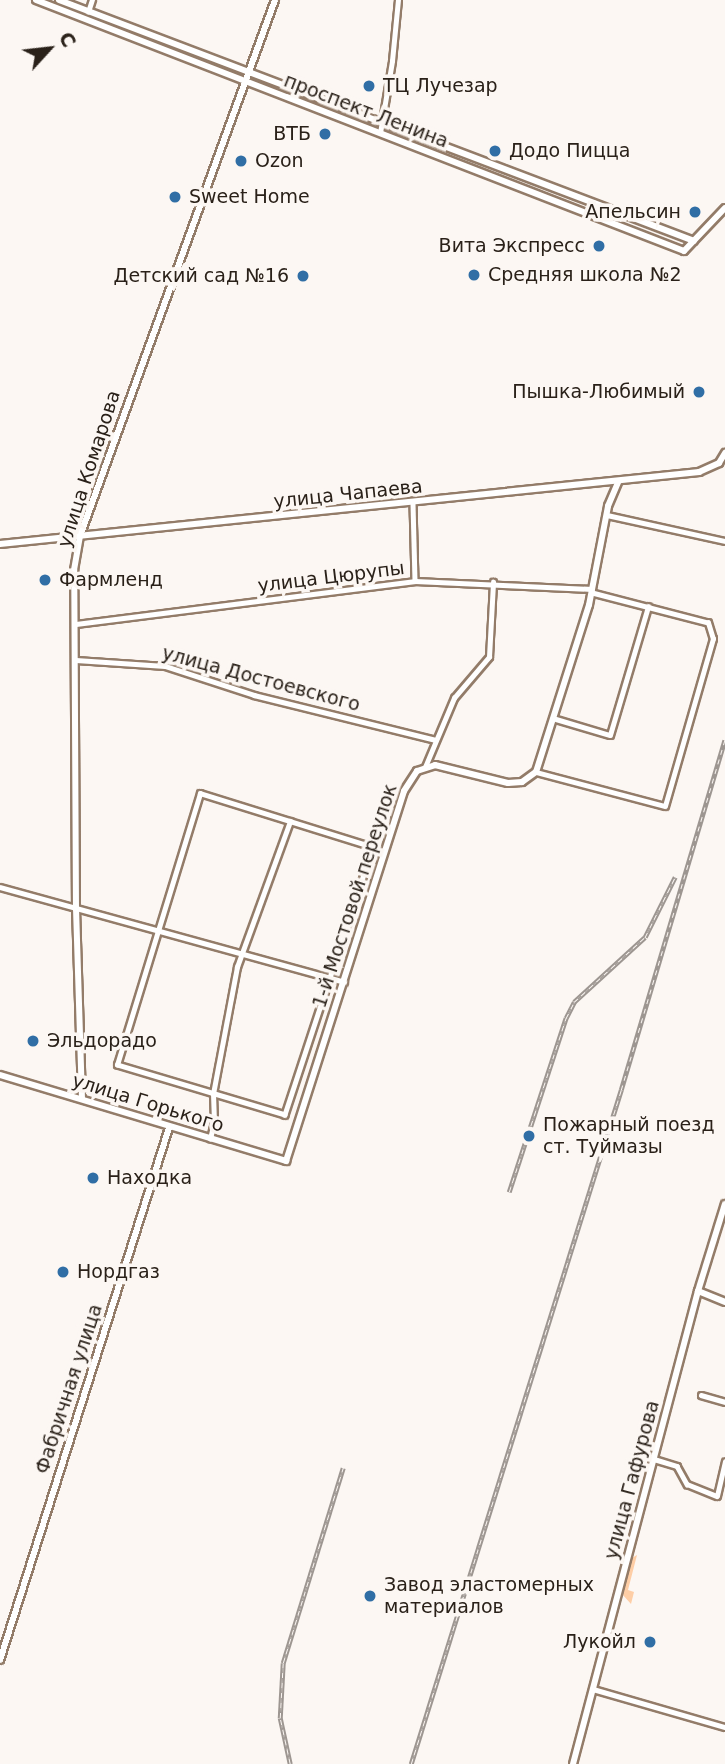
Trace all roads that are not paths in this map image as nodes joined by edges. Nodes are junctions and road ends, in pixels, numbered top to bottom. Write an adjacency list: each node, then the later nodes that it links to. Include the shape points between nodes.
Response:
1 (36, 0): 7 (street, проспект Ленина)
2 (59, 0): 6 (street, проспект Ленина)
3 (92, 0): 6 (street)
4 (275, 0): 8 (street, улица Комарова)
5 (398, 0): 10 (street)
6 (88, 11): 7 (street); 8 (street, проспект Ленина)
7 (85, 19): 9 (street, проспект Ленина)
8 (248, 72): 9 (street, улица Комарова); 10 (street, проспект Ленина)
9 (245, 81): 11 (street, проспект Ленина); 18 (street, улица Комарова)
10 (383, 123): 11 (street); 13 (street, проспект Ленина)
11 (380, 133): 13 (street, проспект Ленина, via 684,251)
12 (725, 208): 13 (street)
13 (694, 241)
14 (725, 453): 15 (street, улица Чапаева, via 719,463 699,472)
15 (618, 482): 16 (street, улица Чапаева); 17 (street)
16 (413, 503): 18 (street, улица Чапаева); 21 (street)
17 (607, 515): 19 (street); 23 (street)
18 (80, 536): 20 (street, улица Чапаева); 25 (street, улица Комарова, via 74,570)
19 (725, 541)
20 (0, 544)
21 (415, 581): 22 (street, улица Цюрупы); 25 (street, улица Цюрупы)
22 (493, 582): 23 (street, улица Цюрупы); 28 (street, via 489,657 454,698)
23 (592, 591): 24 (street, улица Цюрупы); 27 (street)
24 (648, 607): 27 (street, via 610,735); 30 (street, улица Цюрупы, via 708,623 713,639 665,806)
25 (76, 624): 26 (street, улица Комарова)
26 (76, 660): 28 (street, улица Достоевского, via 165,666 254,695); 33 (street, улица Комарова)
27 (556, 719): 30 (street)
28 (436, 740): 29 (street)
29 (425, 767): 30 (street, via 445,766 508,783 522,782); 37 (street, 1-й Мостовой переулок, via 412,776 404,791)
30 (536, 772)
31 (290, 821): 34 (street, via 200,793); 35 (street); 36 (street, via 373,847)
32 (0, 887): 33 (street)
33 (76, 909): 34 (street); 40 (street, улица Комарова)
34 (156, 931): 35 (street); 39 (street, via 117,1065)
35 (245, 953): 36 (street); 39 (street, via 237,967)
36 (330, 978): 37 (street); 39 (street, via 285,1115)
37 (344, 982): 43 (street, 1-й Мостовой переулок)
38 (0, 1075): 40 (street, улица Горького)
39 (212, 1094): 42 (street)
40 (82, 1099): 41 (street, улица Горького)
41 (169, 1128): 42 (street, улица Горького); 52 (street, Фабричная улица)
42 (210, 1139): 43 (street, улица Горького)
43 (286, 1161)
44 (725, 1204): 45 (street, улица Гафурова)
45 (698, 1291): 46 (street); 49 (street, улица Гафурова)
46 (725, 1302)
47 (701, 1395): 48 (street)
48 (725, 1402)
49 (654, 1459): 51 (street, via 677,1466 687,1484 716,1496); 53 (street, улица Гафурова)
50 (725, 1462): 51 (street)
51 (723, 1480)
52 (0, 1660)
53 (593, 1689): 54 (street); 55 (street, улица Гафурова)
54 (725, 1727)
55 (573, 1764)

